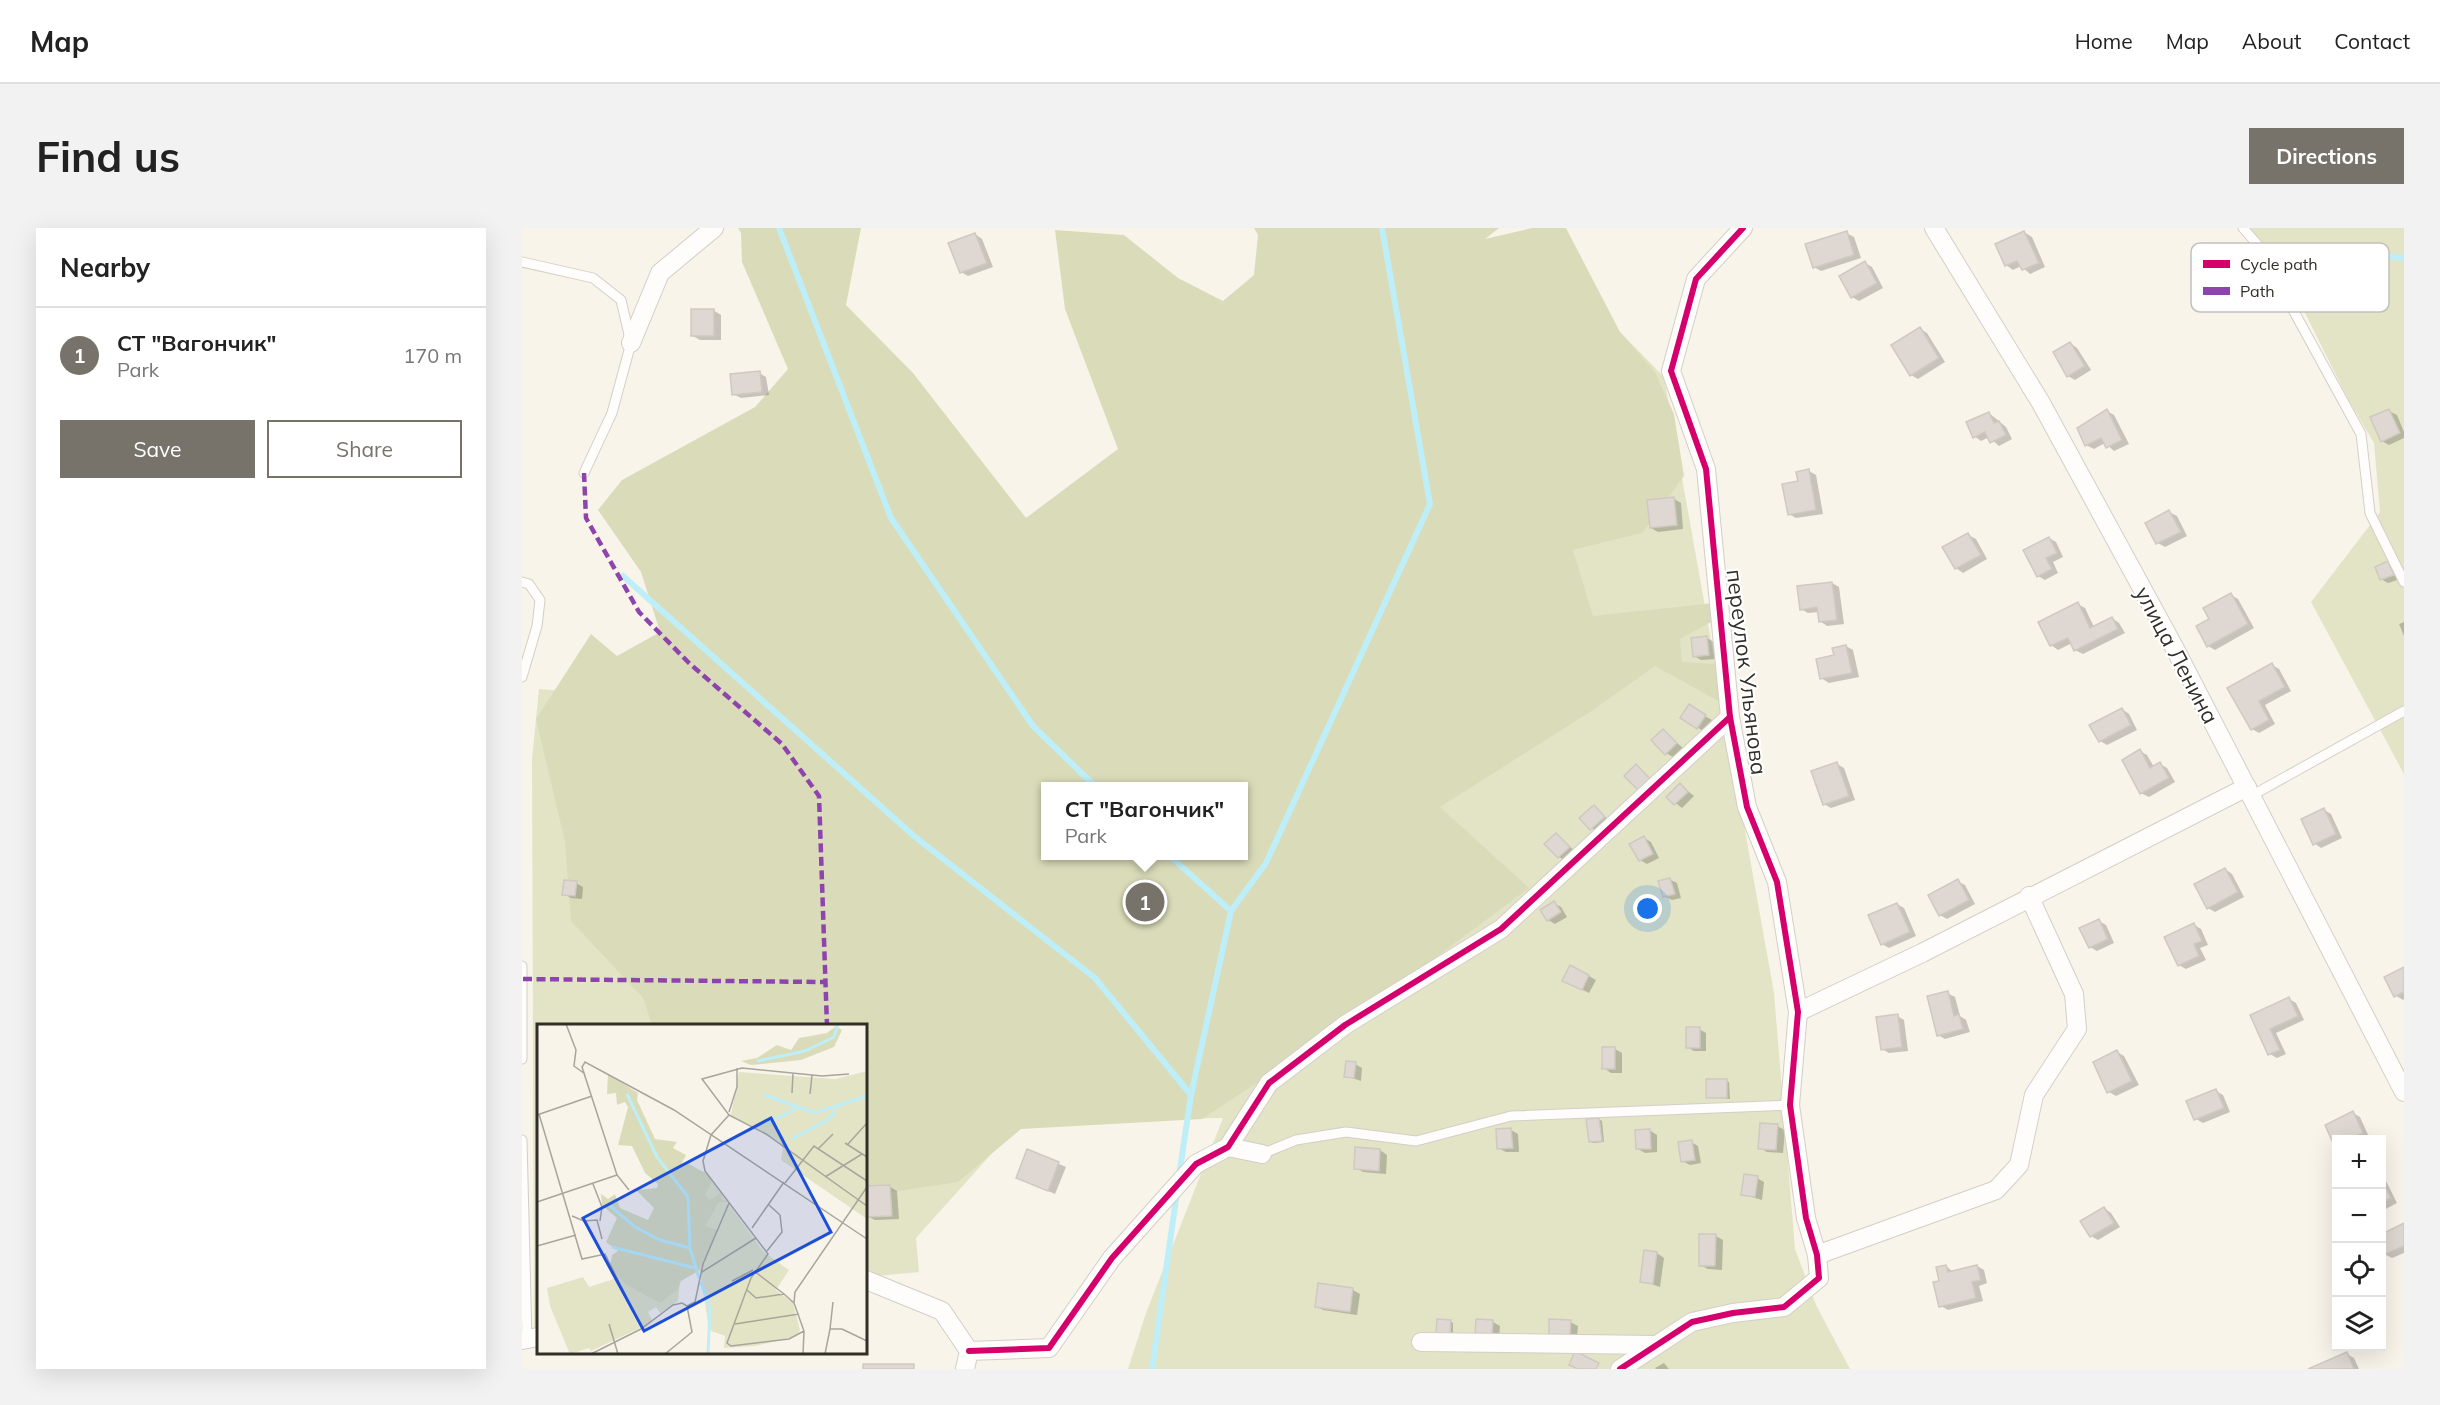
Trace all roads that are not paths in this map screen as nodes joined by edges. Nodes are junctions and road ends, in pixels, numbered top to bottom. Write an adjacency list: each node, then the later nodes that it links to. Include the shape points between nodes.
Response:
1 (714, 228): 8 (street, via 660,273)
2 (1743, 228): 14 (street, переулок Ульянова, via 1696,279 1671,371 1706,469)
3 (1934, 228): 15 (street, улица Ленина, via 2041,403)
4 (2243, 228): 5 (lane)
5 (2256, 243)
6 (522, 262): 8 (lane, via 593,278 621,300)
7 (2294, 312): 11 (lane, via 2361,434 2370,513)
8 (631, 344): 9 (lane, via 612,413)
9 (584, 473)
10 (522, 582): 12 (lane, via 529,584 540,600)
11 (2404, 582)
12 (522, 677)
13 (2404, 711): 15 (lane)
14 (1730, 717): 18 (street, переулок Ульянова, via 1747,807 1777,882); 23 (street, via 1501,929 1345,1025 1269,1083)
15 (2249, 791): 16 (street); 20 (street, улица Ленина)
16 (2028, 896): 18 (street, via 1922,953); 25 (street, via 2074,994 2077,1029 2034,1095 2019,1166 1996,1190)
17 (522, 966): 19 (lane)
18 (1798, 1012): 21 (street, переулок Ульянова)
19 (522, 1059)
20 (2404, 1092)
21 (1790, 1106): 24 (lane, via 1511,1116 1416,1141 1346,1132 1296,1140); 25 (street, переулок Ульянова, via 1806,1218)
22 (522, 1140): 27 (lane)
23 (1228, 1147): 24 (street); 29 (street, via 1196,1164 1112,1258 1049,1348)
24 (1262, 1154)
25 (1817, 1254): 30 (street, via 1819,1278 1784,1307 1733,1312 1692,1322)
26 (867, 1280): 29 (street, via 942,1311)
27 (529, 1339)
28 (1421, 1342): 30 (street)
29 (969, 1351): 31 (street)
30 (1647, 1356): 32 (street)
31 (965, 1369)
32 (1620, 1369)

